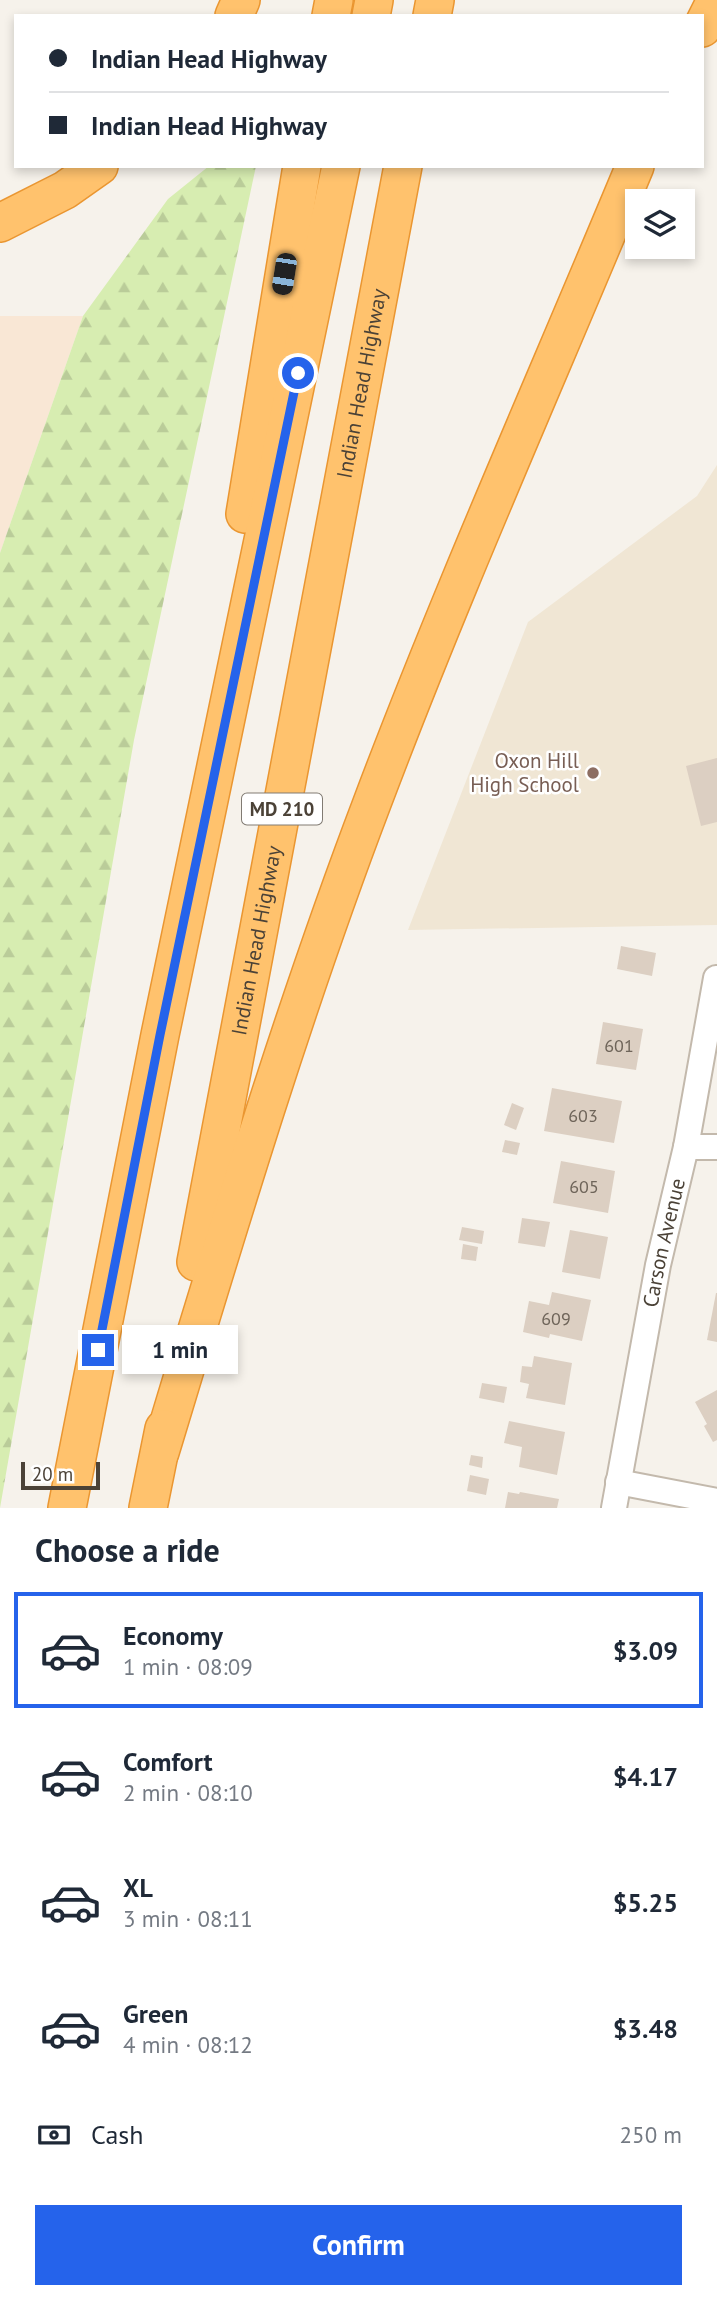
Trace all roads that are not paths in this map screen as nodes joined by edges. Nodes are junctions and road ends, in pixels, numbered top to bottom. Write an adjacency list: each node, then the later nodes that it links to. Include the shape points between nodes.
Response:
1 (716, 0): 2 (highway)
2 (704, 25)
3 (96, 168): 8 (highway, via 65,190)
4 (302, 168): 10 (highway)
5 (341, 168): 10 (highway, MD 210)
6 (403, 168): 13 (highway, Indian Head Highway / MD 210)
7 (634, 168): 13 (highway, via 371,804 256,1136)
8 (0, 223)
9 (716, 978): 11 (street, Carson Avenue)
10 (160, 1035): 16 (highway, MD 210)
11 (685, 1147): 12 (street); 14 (street, Carson Avenue)
12 (717, 1147)
13 (160, 1451): 17 (highway, Indian Head Highway / MD 210)
14 (618, 1482): 15 (street); 18 (street, Carson Avenue)
15 (717, 1501)
16 (67, 1508)
17 (148, 1508)
18 (614, 1508)

